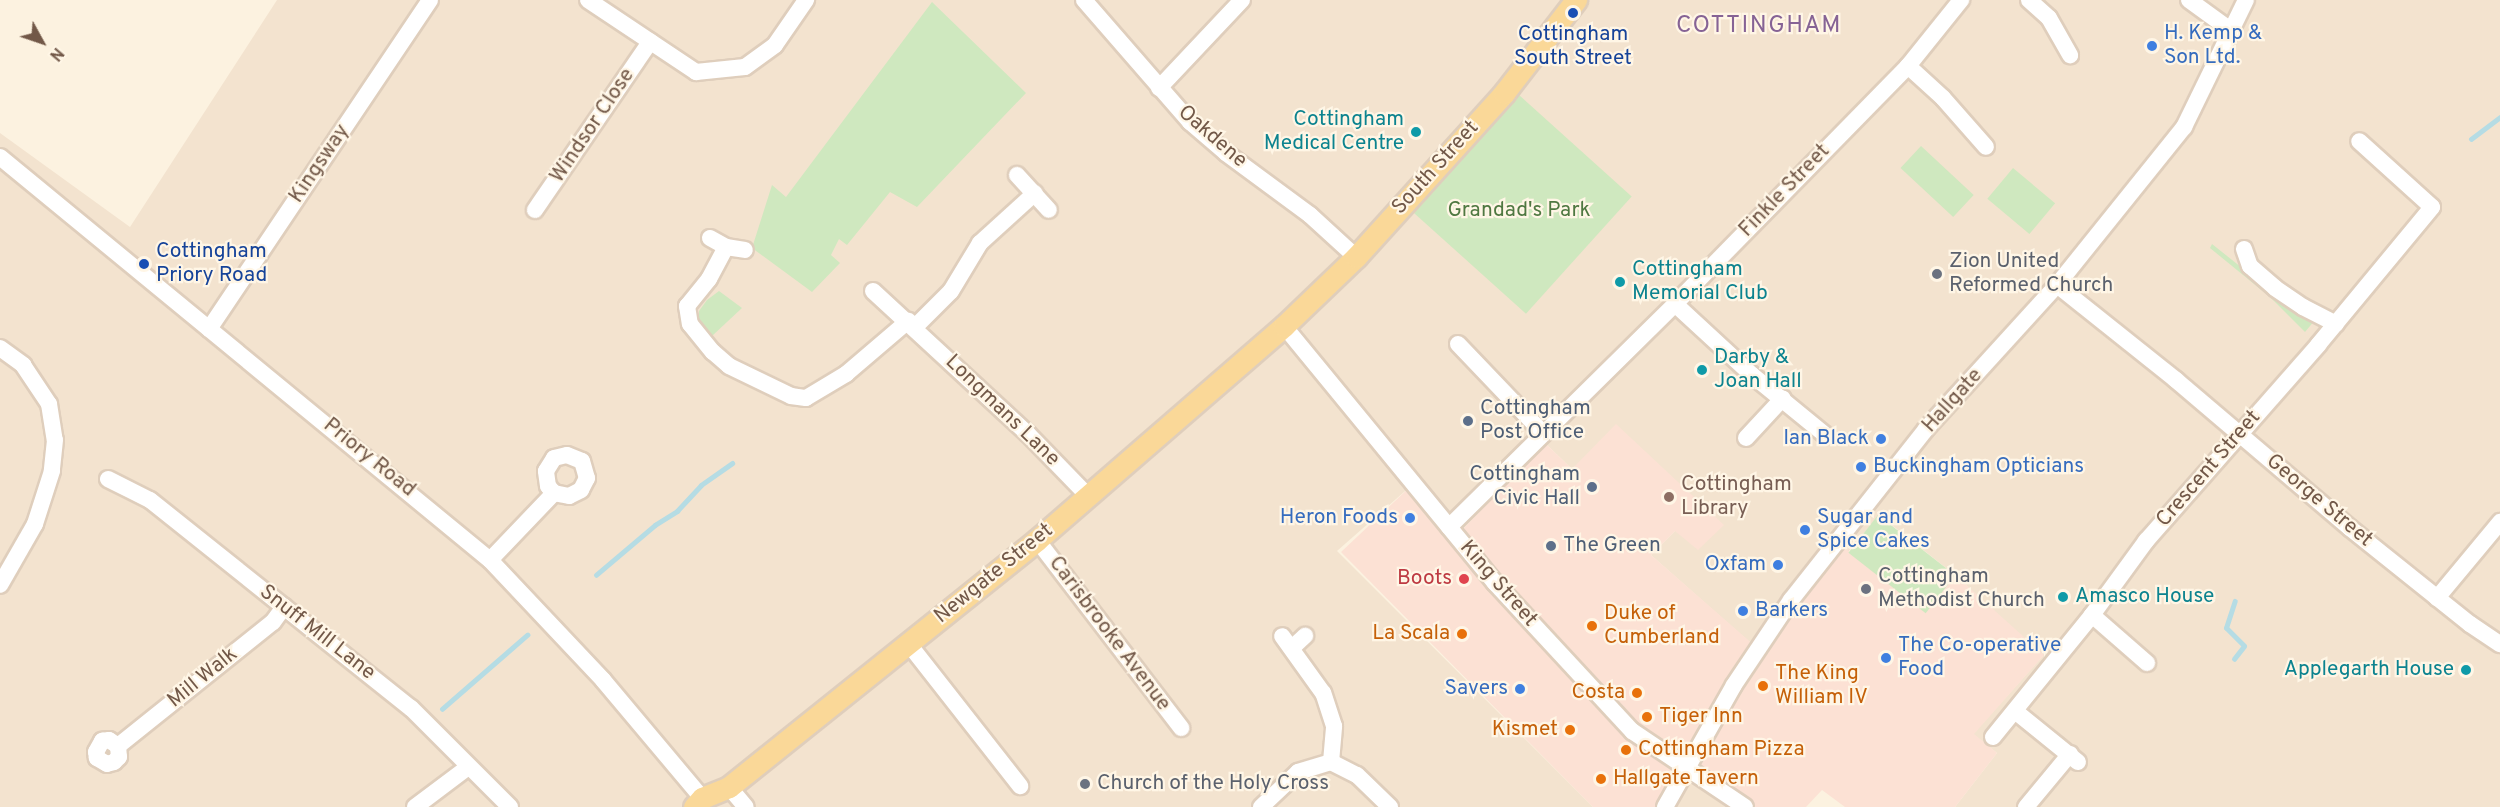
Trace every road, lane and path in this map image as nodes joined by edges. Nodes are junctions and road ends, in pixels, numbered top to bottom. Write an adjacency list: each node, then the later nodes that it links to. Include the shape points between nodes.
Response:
1 (430, 0): 34 (street, Kingsway)
2 (588, 0): 12 (street)
3 (806, 0): 12 (street, via 775,45 745,67 696,72)
4 (1084, 0): 15 (street, Oakdene)
5 (1242, 0): 15 (street)
6 (1576, 0): 27 (main road, South Street, via 1504,93)
7 (1961, 0): 14 (street, Finkle Street)
8 (2029, 0): 13 (street, via 2049,18)
9 (2189, 0): 11 (street)
10 (2246, 0): 11 (street, Hallgate)
11 (2233, 32): 28 (street, Hallgate, via 2184,127)
12 (650, 42): 21 (street, Windsor Close)
13 (2070, 55)
14 (1908, 66): 17 (street, via 1943,98); 30 (street, Finkle Street)
15 (1159, 88): 27 (street, Oakdene, via 1217,146 1310,215)
16 (2358, 142): 32 (street, Crescent Street, via 2432,207)
17 (1986, 147)
18 (2, 162): 34 (street, Priory Road)
19 (1017, 175): 20 (street)
20 (1035, 193): 22 (street); 31 (street, via 980,243 951,291)
21 (535, 210)
22 (1049, 210)
23 (710, 238): 24 (street)
24 (726, 247): 26 (street); 31 (street, via 709,279 687,306 690,324 729,366 791,396 806,398 846,374)
25 (2244, 249): 32 (street, via 2250,266 2274,288)
26 (745, 250)
27 (1356, 256): 33 (main road, South Street)
28 (2057, 285): 40 (street, George Street); 63 (street, Hallgate, via 1926,429 1818,564 1734,685)
29 (873, 291): 31 (street, Longmans Lane)
30 (1675, 303): 37 (street, via 1752,375); 38 (street, Finkle Street)
31 (911, 324): 44 (street, Longmans Lane)
32 (2336, 324): 40 (street, Crescent Street)
33 (1284, 326): 44 (main road, Newgate Street); 46 (street, King Street)
34 (209, 329): 48 (street, Priory Road)
35 (1458, 344): 38 (street)
36 (0, 348): 49 (street, via 23,365 49,404 55,440 52,471 35,524)
37 (1783, 398): 39 (street); 41 (street)
38 (1543, 433): 46 (street, Finkle Street)
39 (1824, 434)
40 (2239, 434): 50 (street, George Street); 52 (street, Crescent Street, via 2146,541)
41 (1746, 438)
42 (108, 479): 51 (street, Snuff Mill Lane, via 150,500)
43 (554, 493): 48 (street)
44 (1088, 496): 47 (main road, Newgate Street)
45 (2500, 522): 50 (street)
46 (1449, 527): 63 (street, King Street, via 1495,583 1632,730)
47 (1037, 540): 54 (main road, Newgate Street); 58 (street, Carisbrooke Avenue)
48 (490, 560): 66 (street, Priory Road, via 603,680)
49 (0, 585)
50 (2437, 598): 55 (street, George Street)
51 (284, 607): 60 (street, Mill Walk, via 273,622); 62 (street, Snuff Mill Lane, via 411,708)
52 (2092, 615): 56 (street); 57 (street, Crescent Street)
53 (1305, 636): 61 (street, via 1287,642 1323,693 1334,726)
54 (908, 643): 64 (street); 65 (main road, Newgate Street)
55 (2500, 644)
56 (2147, 663)
57 (2015, 711): 59 (street, Crescent Street); 74 (street, via 2074,758)
58 (1181, 728)
59 (1993, 737)
60 (118, 746)
61 (1331, 762): 70 (street, via 1298,772); 71 (street, via 1357,775)
62 (468, 767): 67 (street); 68 (street, Snuff Mill Lane)
63 (1687, 767): 72 (street, Hallgate); 73 (street, King Street)
64 (1020, 786)
65 (729, 787): 66 (main road, Newgate Street); 69 (street)
66 (698, 802)
67 (415, 807)
68 (510, 807)
69 (746, 807)
70 (1261, 807)
71 (1390, 807)
72 (1665, 807)
73 (1745, 807)
74 (2026, 807)

